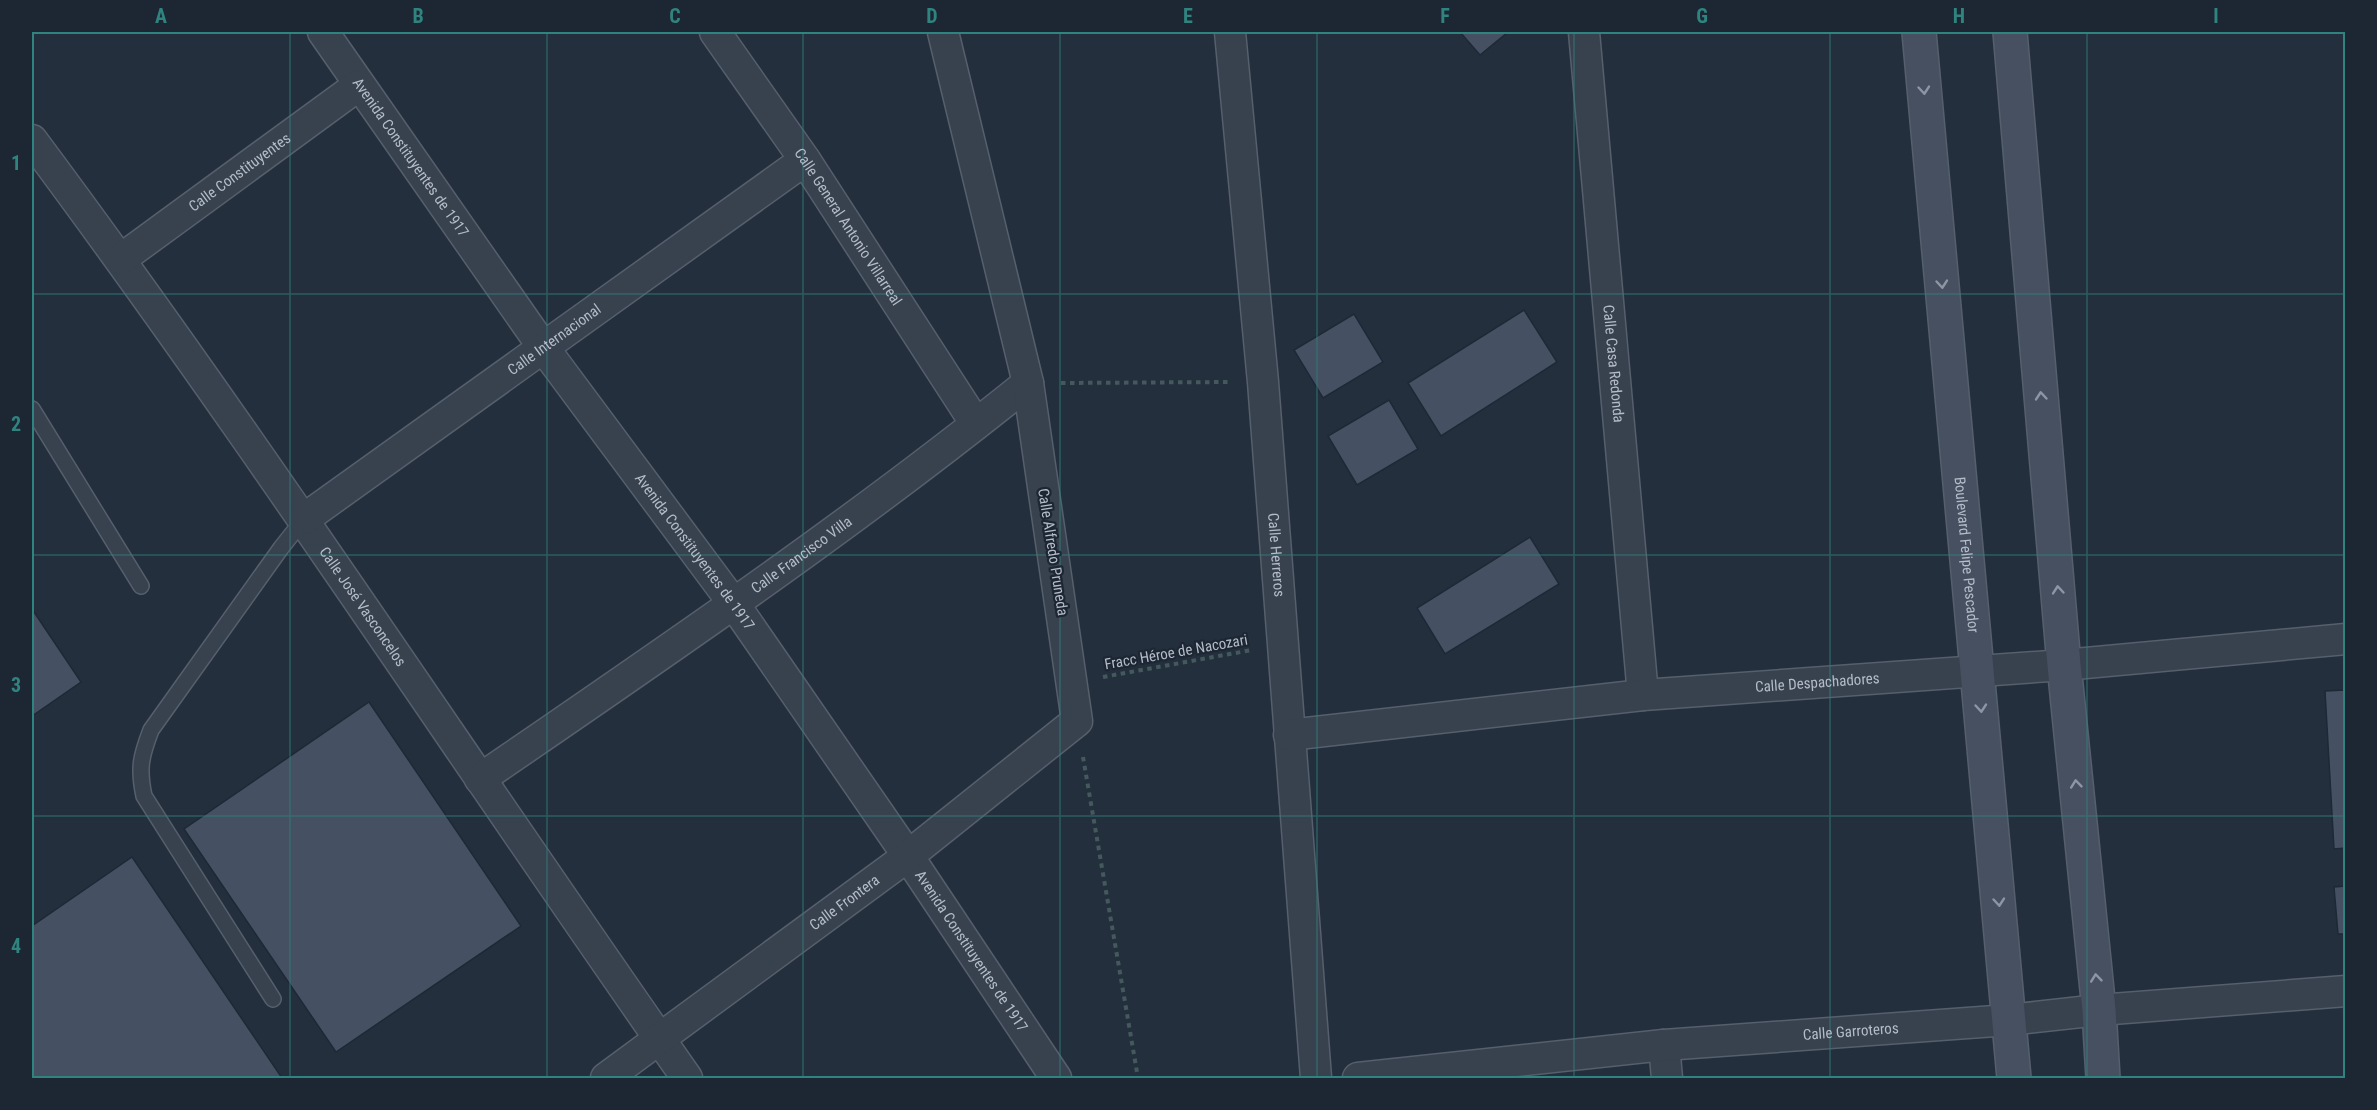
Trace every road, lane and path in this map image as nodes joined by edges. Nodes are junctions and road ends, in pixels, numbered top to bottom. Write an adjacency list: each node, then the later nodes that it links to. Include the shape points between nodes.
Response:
1 (323, 32): 8 (street, Avenida Constituyentes de 1917)
2 (715, 32): 10 (street, Calle General Antonio Villarreal)
3 (943, 32): 14 (street, Calle Alfredo Pruneda)
4 (1230, 32): 13 (street, Calle Herreros)
5 (1584, 32): 25 (street, Calle Casa Redonda)
6 (1919, 32): 23 (street, Boulevard Felipe Pescador, one-way to 23)
7 (2010, 32): 22 (street, one-way to 7)
8 (359, 85): 11 (street, Calle Constituyentes); 12 (street, Avenida Constituyentes de 1917)
9 (32, 140): 11 (street, Calle José Vasconcelos)
10 (805, 160): 12 (street, Calle Internacional); 16 (street, Calle General Antonio Villarreal)
11 (121, 259): 17 (street, Calle José Vasconcelos)
12 (543, 347): 17 (street, Calle Internacional); 19 (street, Avenida Constituyentes de 1917)
13 (1263, 382): 14 (path); 21 (street, Calle Herreros)
14 (1028, 383): 16 (street, Calle Francisco Villa); 24 (street, Calle Alfredo Pruneda)
15 (32, 409): 18 (lane)
16 (976, 424): 19 (street, Calle Francisco Villa)
17 (304, 519): 28 (street, Calle José Vasconcelos); 31 (lane, via 151,730 139,774 144,796)
18 (141, 586)
19 (734, 604): 28 (street, Calle Francisco Villa); 29 (street, Avenida Constituyentes de 1917)
20 (2346, 639): 22 (street, Calle Despachadores)
21 (1283, 644): 24 (path, Fracc Héroe de Nacozari); 27 (street, Calle Herreros)
22 (2064, 665): 23 (street, Calle Despachadores); 32 (street, one-way to 22)
23 (1977, 670): 25 (street, Calle Despachadores); 33 (street, Boulevard Felipe Pescador, one-way to 33)
24 (1073, 682): 26 (street, Calle Alfredo Pruneda)
25 (1643, 695): 27 (street, Calle Despachadores)
26 (1077, 721): 29 (street, Calle Frontera); 39 (path)
27 (1289, 735): 40 (street, Calle Herreros)
28 (480, 779): 34 (street, Calle José Vasconcelos)
29 (908, 856): 34 (street, Calle Frontera); 38 (street, Avenida Constituyentes de 1917)
30 (2346, 991): 32 (street, Calle Garroteros)
31 (273, 999)
32 (2099, 1010): 33 (street, Calle Garroteros); 44 (street)
33 (2009, 1020): 35 (street, Calle Garroteros); 43 (street, Boulevard Felipe Pescador)
34 (660, 1040): 36 (street, Calle Frontera); 37 (street, Calle José Vasconcelos)
35 (1664, 1046): 41 (street, Calle Garroteros); 42 (street)
36 (606, 1078)
37 (687, 1078)
38 (1056, 1078)
39 (1138, 1078)
40 (1316, 1078)
41 (1358, 1078)
42 (1667, 1078)
43 (2014, 1078)
44 (2103, 1078)

